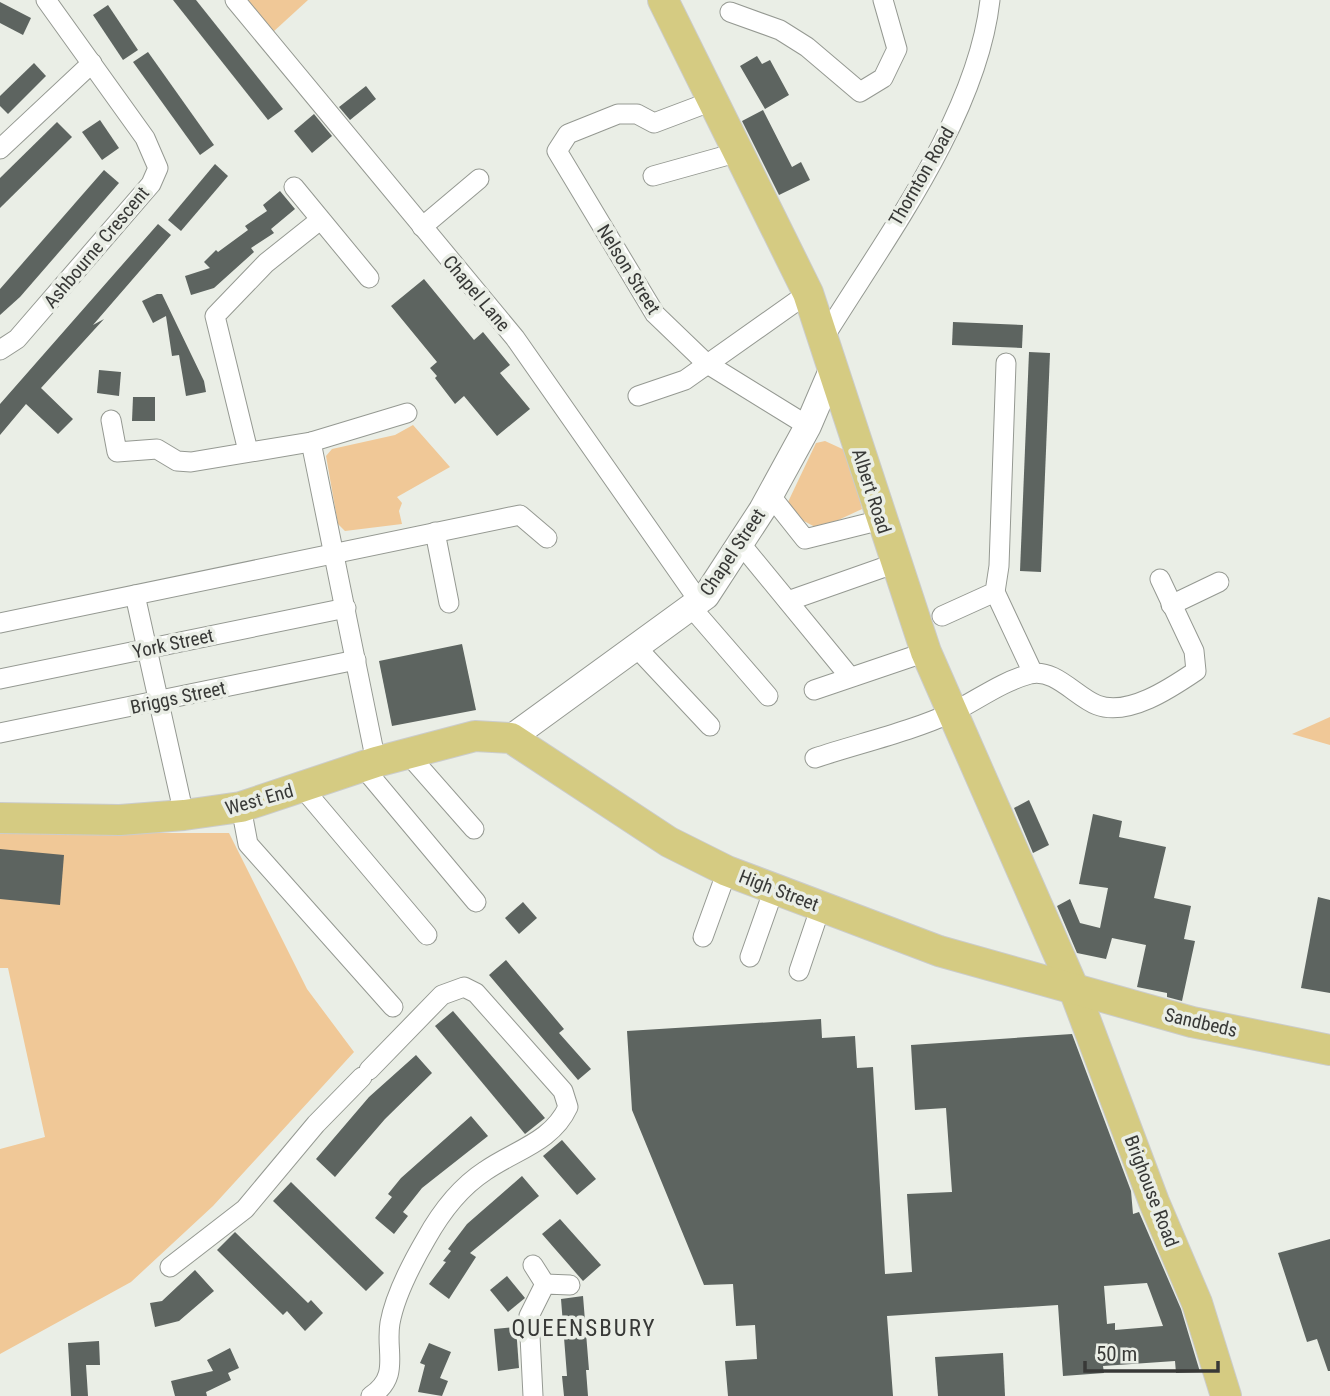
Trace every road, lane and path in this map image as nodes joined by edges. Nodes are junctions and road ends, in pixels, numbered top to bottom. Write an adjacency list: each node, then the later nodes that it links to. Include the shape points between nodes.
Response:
1 (46, 0): 7 (street, Ashbourne Crescent)
2 (235, 0): 15 (street, Chapel Lane)
3 (663, 0): 8 (main road, Albert Road)
4 (883, 0): 6 (street, via 897,49 883,78 859,98 789,36)
5 (990, 0): 18 (street, Thornton Road, via 971,76 949,128)
6 (730, 12)
7 (92, 63): 9 (street); 19 (street, Ashbourne Crescent, via 145,138 158,168 151,184 74,274 17,339)
8 (715, 100): 10 (main road, Albert Road); 20 (street, Nelson Street, via 654,123 637,114 618,114 568,134 557,151 655,314)
9 (1, 144)
10 (739, 152): 11 (street); 17 (main road, Albert Road)
11 (653, 176)
12 (479, 179): 15 (street)
13 (293, 187): 14 (street)
14 (320, 220): 16 (street); 28 (street, via 266,263 215,316)
15 (422, 227): 42 (street, Chapel Lane, via 515,338)
16 (369, 278)
17 (808, 293): 18 (main road, Albert Road); 20 (street)
18 (823, 339): 22 (main road, Albert Road)
19 (0, 350)
20 (706, 363): 23 (street, via 685,380); 26 (street, Nelson Street)
21 (1006, 363): 38 (street)
22 (832, 370): 26 (street, Chapel Street); 30 (main road, Albert Road)
23 (638, 396)
24 (407, 413): 27 (street)
25 (111, 420): 28 (street, via 117,452 158,449 177,461 191,462)
26 (808, 426): 29 (street, Chapel Street)
27 (311, 442): 28 (street); 34 (street)
28 (248, 451)
29 (770, 495): 30 (street, via 805,539); 33 (street, Chapel Street)
30 (881, 520): 35 (main road, Albert Road)
31 (435, 532): 32 (street, via 520,515); 34 (street); 41 (street)
32 (547, 538)
33 (740, 543): 40 (street); 42 (street, Chapel Street, via 706,596)
34 (335, 553): 39 (street); 44 (street)
35 (896, 563): 40 (street); 49 (main road, Albert Road)
36 (1160, 579): 43 (street)
37 (1219, 582): 43 (street)
38 (995, 592): 45 (street); 51 (street)
39 (135, 595): 46 (street); 48 (street)
40 (788, 601): 52 (street)
41 (449, 603)
42 (695, 604): 47 (street, Chapel Street); 55 (street, Chapel Lane)
43 (1171, 605): 51 (street, via 1194,651 1196,671 1166,691 1122,707 1098,705 1063,682)
44 (346, 608): 48 (street, York Street); 50 (street)
45 (942, 616)
46 (0, 622)
47 (636, 647): 58 (street); 60 (street, Chapel Street)
48 (147, 649): 53 (street, York Street); 56 (street)
49 (926, 652): 52 (street); 57 (main road, Albert Road)
50 (356, 660): 56 (street, Briggs Street); 63 (street)
51 (1033, 673): 57 (street)
52 (850, 677): 54 (street)
53 (0, 679)
54 (814, 690)
55 (768, 696)
56 (158, 701): 59 (street, Briggs Street); 66 (street)
57 (952, 712): 62 (street); 77 (main road, Albert Road)
58 (710, 726)
59 (0, 733)
60 (511, 738): 61 (main road, West End, via 475,736); 69 (main road, High Street, via 669,842)
61 (408, 754): 63 (main road, West End); 68 (street)
62 (815, 758)
63 (369, 765): 64 (main road, West End); 71 (street)
64 (302, 786): 65 (main road, West End); 73 (street)
65 (241, 807): 66 (main road, West End); 78 (street, via 248,844)
66 (184, 815): 67 (main road, West End, via 120,820)
67 (0, 818)
68 (474, 829)
69 (727, 871): 70 (main road, High Street); 74 (street)
70 (774, 889): 72 (main road, High Street); 75 (street)
71 (476, 902)
72 (821, 906): 76 (street); 77 (main road, High Street, via 939,951)
73 (427, 934)
74 (703, 937)
75 (750, 957)
76 (799, 971)
77 (1073, 987): 79 (main road, Sandbeds, via 1192,1022); 86 (main road, Brighouse Road, via 1154,1202 1198,1303)
78 (393, 1007)
79 (1330, 1050)
80 (533, 1265): 82 (street)
81 (170, 1267): 84 (street, via 245,1209 316,1124 442,995 464,987 476,993 563,1091 568,1107 561,1123 551,1131 456,1193 426,1239 402,1289 390,1323 392,1366 387,1380)
82 (545, 1284): 83 (street); 85 (street, via 529,1316)
83 (570, 1285)
84 (371, 1396)
85 (533, 1396)
86 (1226, 1396)

